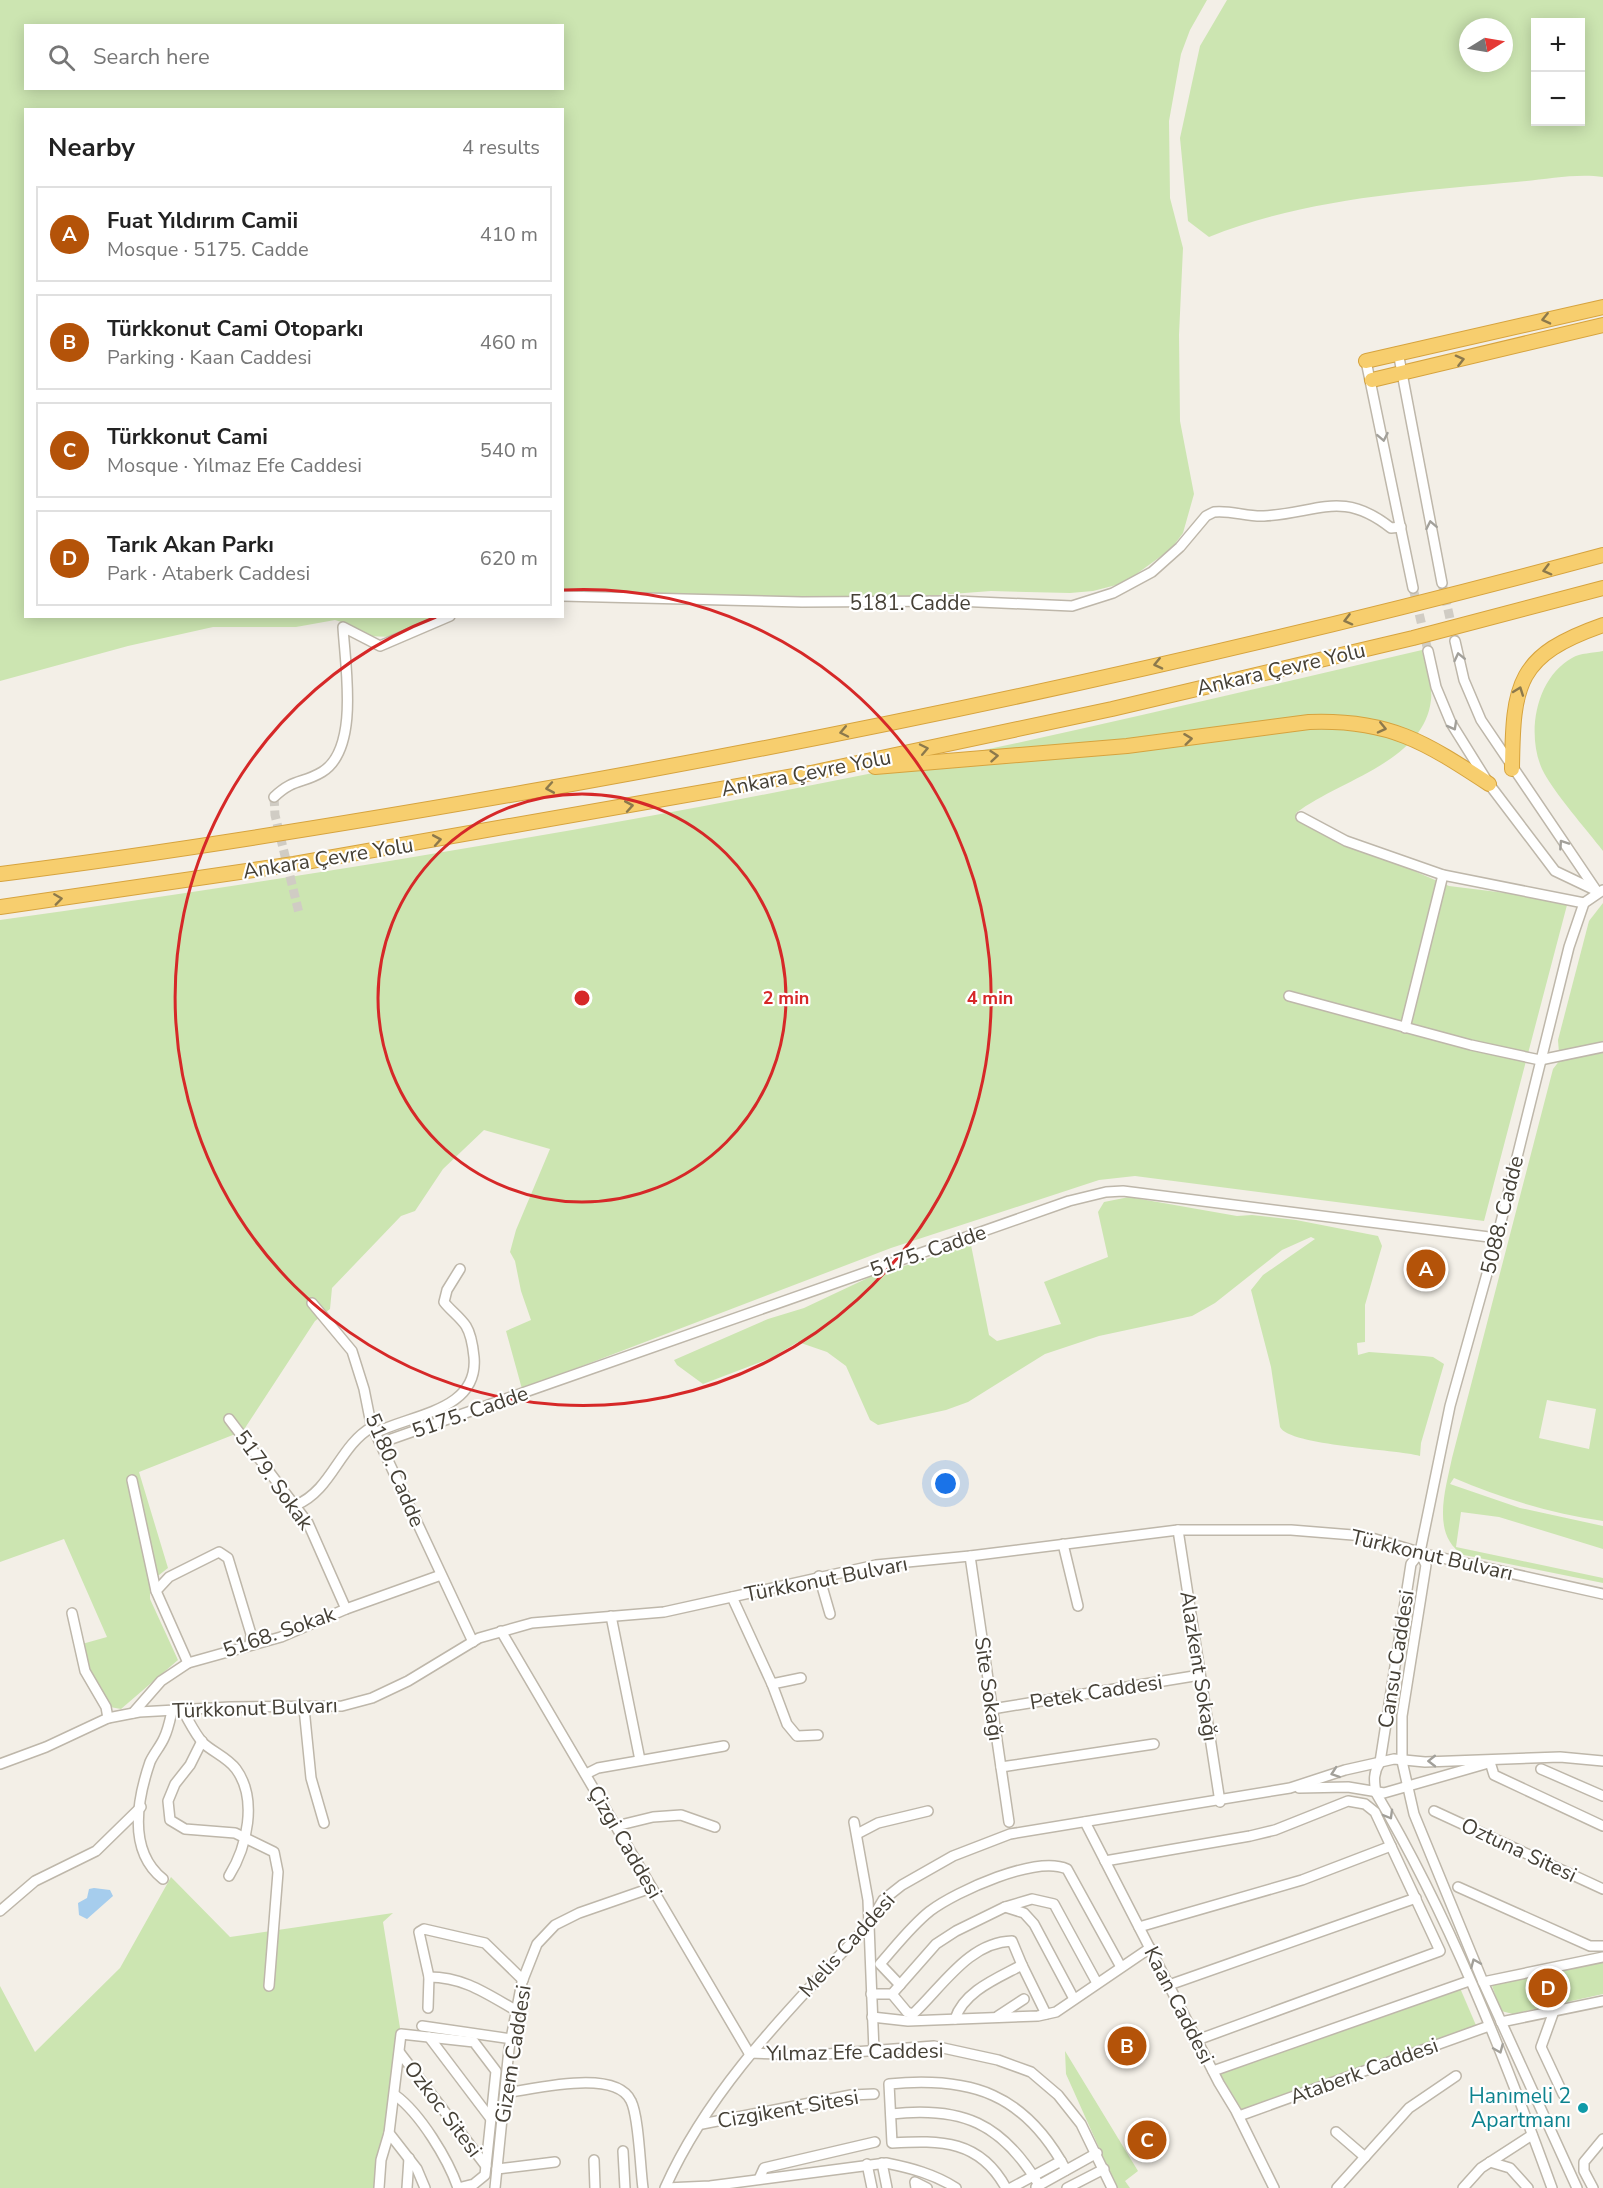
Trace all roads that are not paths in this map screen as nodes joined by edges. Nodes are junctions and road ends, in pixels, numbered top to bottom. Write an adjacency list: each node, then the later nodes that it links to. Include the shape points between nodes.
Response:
1 (1603, 307): 3 (highway, one-way to 3)
2 (1603, 325): 5 (highway, one-way to 2)
3 (1398, 352): 4 (highway); 5 (street)
4 (1366, 361): 6 (street)
5 (1403, 374): 6 (highway); 9 (street, one-way to 5)
6 (1372, 380): 7 (street, one-way to 7)
7 (1401, 527): 10 (street); 12 (street, 5181. Cadde, via 1391,528 1355,507 1332,505 1270,516 1224,511 1206,516 1152,572 1113,593 1072,606)
8 (1603, 555): 22 (highway, Ankara Çevre Yolu, one-way to 22, via 1286,635 802,741 379,818)
9 (1442, 583)
10 (1413, 588)
11 (1603, 588): 18 (highway, Ankara Çevre Yolu, one-way to 11, via 1134,704)
12 (564, 596)
13 (445, 618): 20 (street, via 380,646 343,627 347,721 343,745 322,772 288,784)
14 (1603, 625): 17 (highway, one-way to 14, via 1512,720 1518,689 1538,656)
15 (1455, 641): 17 (street, one-way to 15, via 1480,720 1464,680)
16 (1428, 651): 19 (street, one-way to 19, via 1436,687 1451,723)
17 (1512, 769): 24 (street, one-way to 17)
18 (810, 773): 19 (highway, one-way to 19, via 1127,746 1335,721 1365,724 1412,737); 26 (highway, Ankara Çevre Yolu, one-way to 18, via 294,864)
19 (1489, 784): 24 (street, via 1555,871)
20 (274, 797)
21 (1301, 817): 23 (street, via 1346,841)
22 (0, 874)
23 (1443, 875): 25 (street); 28 (street)
24 (1600, 891): 25 (street, 5088. Cadde)
25 (1584, 903): 30 (street, 5088. Cadde)
26 (0, 907)
27 (1289, 996): 28 (street)
28 (1405, 1028): 30 (street)
29 (1603, 1047): 30 (street)
30 (1540, 1060): 31 (street, 5088. Cadde)
31 (1497, 1238): 36 (street, 5175. Cadde, via 1106,1192 1069,1201); 41 (street, 5088. Cadde, via 1450,1406)
32 (460, 1269): 35 (street, via 444,1302 466,1326 474,1349 476,1370 468,1388 459,1399)
33 (312, 1303): 35 (street, 5180. Cadde, via 352,1351)
34 (229, 1419): 38 (street, 5179. Sokak)
35 (374, 1430): 36 (street, 5180. Cadde); 38 (street, via 361,1434 317,1493)
36 (380, 1443): 43 (street, 5180. Cadde)
37 (132, 1480): 45 (street)
38 (296, 1505): 49 (street, 5179. Sokak, via 318,1543)
39 (1178, 1530): 40 (street, Türkkonut Bulvarı); 41 (street, Türkkonut Bulvarı, via 1291,1530 1354,1535); 57 (street, Alazkent Sokağı)
40 (1063, 1544): 42 (street, Türkkonut Bulvarı); 48 (street)
41 (1420, 1552): 46 (street, Türkkonut Bulvarı); 72 (street, Cansu Caddesi, via 1426,1565 1402,1716); 74 (street, Cansu Caddesi, via 1411,1564)
42 (970, 1556): 44 (street, Türkkonut Bulvarı, via 876,1565); 61 (street, Site Sokağı)
43 (441, 1575): 49 (street, 5168. Sokak); 54 (street, 5180. Cadde)
44 (819, 1576): 47 (street, Türkkonut Bulvarı); 51 (street)
45 (156, 1591): 55 (street, via 169,1577 219,1552 228,1558 250,1634); 56 (street)
46 (1603, 1594)
47 (732, 1597): 52 (street, Türkkonut Bulvarı, via 664,1612); 59 (street)
48 (1078, 1606)
49 (346, 1609): 55 (street, 5168. Sokak, via 281,1637)
50 (72, 1613): 65 (street, via 85,1671 106,1707)
51 (830, 1614)
52 (611, 1616): 53 (street, Türkkonut Bulvarı, via 532,1623); 71 (street)
53 (501, 1631): 54 (street, Türkkonut Bulvarı); 79 (street, Çizgi Caddesi)
54 (473, 1642): 60 (street, Türkkonut Bulvarı, via 372,1698 342,1706)
55 (249, 1645): 56 (street, 5168. Sokak)
56 (188, 1663): 64 (street, 5168. Sokak, via 161,1681)
57 (1200, 1675): 61 (street, Petek Caddesi); 84 (street, Alazkent Sokağı)
58 (801, 1678): 59 (street)
59 (772, 1684): 66 (street, via 797,1736)
60 (304, 1708): 63 (street, Türkkonut Bulvarı); 91 (street, via 311,1778)
61 (992, 1709): 77 (street, Site Sokağı)
62 (172, 1711): 63 (street, Türkkonut Bulvarı); 64 (street, Türkkonut Bulvarı); 85 (street, via 164,1739 150,1764)
63 (183, 1711): 67 (street)
64 (133, 1713): 65 (street, Türkkonut Bulvarı)
65 (108, 1718): 76 (street, Türkkonut Bulvarı, via 46,1748)
66 (818, 1735)
67 (202, 1742): 96 (street, via 235,1767 242,1781 247,1804); 96 (street, via 168,1801 170,1820 185,1829 224,1831)
68 (1154, 1744): 77 (street)
69 (724, 1746): 71 (street)
70 (1504, 1759): 72 (street, Melis Caddesi, one-way to 72); 73 (street, Melis Caddesi, via 1560,1757); 75 (street, Melis Caddesi)
71 (640, 1760): 79 (street)
72 (1402, 1761): 74 (street, Melis Caddesi); 80 (street, Cansu Caddesi)
73 (1603, 1761)
74 (1380, 1762): 81 (street, Melis Caddesi, one-way to 81); 82 (street, Cansu Caddesi, via 1374,1776)
75 (1490, 1762): 80 (street, Melis Caddesi); 93 (street, via 1494,1775)
76 (0, 1764)
77 (1001, 1767): 89 (street, Site Sokağı)
78 (1541, 1769): 83 (street)
79 (586, 1774): 92 (street, Çizgi Caddesi)
80 (1407, 1785): 82 (street, Melis Caddesi); 117 (street, Cansu Caddesi, one-way to 80, via 1414,1814)
81 (1290, 1788): 82 (street, Melis Caddesi, via 1348,1787); 84 (street, Melis Caddesi)
82 (1376, 1792): 116 (street, one-way to 116, via 1435,1905)
83 (1603, 1796)
84 (1220, 1802): 90 (street, Melis Caddesi)
85 (141, 1807): 100 (street, via 137,1832 141,1848); 106 (street, via 96,1851 35,1881)
86 (927, 1810): 95 (street, via 878,1823)
87 (1434, 1811): 103 (street, Oztuna Sitesi)
88 (855, 1822): 95 (street)
89 (1009, 1822)
90 (1085, 1822): 98 (street, Kaan Caddesi); 107 (street, Melis Caddesi, via 1010,1834 953,1856 883,1900)
91 (324, 1823)
92 (616, 1826): 94 (street, via 681,1815); 102 (street, Çizgi Caddesi)
93 (1603, 1826)
94 (715, 1827)
95 (857, 1834): 107 (street, via 868,1900)
96 (246, 1837): 99 (street); 121 (street, via 274,1852 278,1872)
97 (1391, 1846): 98 (street, via 1375,1812 1365,1804 1348,1801 1275,1830); 104 (street); 108 (street, via 1302,1880)
98 (1105, 1861): 108 (street, Kaan Caddesi)
99 (229, 1876)
100 (163, 1879)
101 (1458, 1887): 109 (street, via 1590,1946)
102 (651, 1888): 115 (street, Gizem Caddesi, via 555,1925 537,1944); 142 (street, Çizgi Caddesi)
103 (1603, 1889)
104 (1416, 1898): 120 (street); 139 (street, via 1440,1951)
105 (1005, 1907): 118 (street, via 1032,1899 1054,1904); 119 (street, via 936,1944); 125 (street, via 1024,1913 1034,1924)
106 (0, 1911)
107 (868, 1925): 122 (street); 142 (street, Melis Caddesi)
108 (1139, 1927): 110 (street, Kaan Caddesi)
109 (1603, 1946)
110 (1150, 1948): 113 (street); 120 (street, Kaan Caddesi)
111 (1603, 1957): 117 (street)
112 (1022, 1965): 123 (street, via 1012,1941 1002,1941 961,1963 913,2014); 130 (street); 133 (street, via 965,2001)
113 (1121, 1967): 118 (street); 119 (street, via 1067,1869 1056,1864 1001,1877 932,1910 880,1964)
114 (429, 1977): 115 (street, via 419,1932 424,1929 484,1943); 127 (street); 128 (street, via 449,1977 468,1983)
115 (523, 1980): 128 (street, Gizem Caddesi)
116 (1469, 1981): 136 (street); 143 (street)
117 (1483, 1982): 134 (street, Cansu Caddesi)
118 (1098, 1983): 125 (street)
119 (900, 1985): 123 (street)
120 (1169, 1985): 139 (street, Kaan Caddesi)
121 (268, 1986)
122 (871, 1994): 123 (street); 131 (street)
123 (887, 1994)
124 (1024, 1999): 132 (street)
125 (1074, 1999): 130 (street)
126 (1603, 2001): 129 (street)
127 (428, 2008)
128 (517, 2011): 138 (street, Gizem Caddesi)
129 (1554, 2011): 134 (street); 147 (street, via 1541,2047)
130 (1046, 2014): 132 (street)
131 (872, 2017): 133 (street, via 908,2021); 140 (street)
132 (996, 2018): 133 (street)
133 (955, 2019)
134 (1501, 2022): 196 (street, Cansu Caddesi)
135 (422, 2026): 138 (street)
136 (1489, 2026): 150 (street, Ataberk Caddesi); 155 (street, one-way to 155)
137 (429, 2037): 141 (street, Ozkoc Sitesi, via 401,2034); 151 (street, Ozkoc Sitesi); 151 (street, Ozkoc Sitesi, via 474,2042 496,2072)
138 (512, 2039): 145 (street, Gizem Caddesi)
139 (1197, 2040): 143 (street, Kaan Caddesi)
140 (874, 2051): 142 (street, Yılmaz Efe Caddesi, via 814,2055); 159 (street, Yılmaz Efe Caddesi, via 934,2046 998,2060 1031,2072 1058,2095 1081,2124)
141 (400, 2053): 148 (street, Ozkoc Sitesi); 167 (street, Ozkoc Sitesi)
142 (749, 2053): 152 (street, Melis Caddesi)
143 (1213, 2071): 150 (street, Kaan Caddesi)
144 (1456, 2076): 160 (street, via 1409,2109)
145 (505, 2093): 169 (street, Gizem Caddesi); 181 (street, via 590,2082 610,2083 625,2090 633,2103)
146 (874, 2094): 152 (street, Cizgikent Sitesi)
147 (1563, 2094)
148 (395, 2095): 154 (street, Ozkoc Sitesi); 177 (street, Ozkoc Sitesi, via 412,2110 437,2146)
149 (891, 2114): 168 (street, via 889,2084 926,2080 960,2084 992,2094 1017,2109 1036,2126); 172 (street, via 921,2110 951,2113 980,2122 1004,2139); 188 (street, via 892,2143 925,2141 974,2151)
150 (1239, 2116): 191 (street, Kaan Caddesi)
151 (491, 2119): 167 (street, Ozkoc Sitesi)
152 (702, 2124): 182 (street, Melis Caddesi)
153 (1336, 2132): 160 (street)
154 (389, 2133): 161 (street); 174 (street, Ozkoc Sitesi, via 381,2160)
155 (1532, 2135): 164 (street); 195 (street)
156 (1603, 2139): 197 (street, via 1584,2162)
157 (875, 2142): 171 (street, via 764,2168)
158 (623, 2151): 180 (street)
159 (1096, 2153): 168 (street); 170 (street, Yılmaz Efe Caddesi)
160 (1365, 2157): 192 (street)
161 (409, 2158): 175 (street); 176 (street)
162 (594, 2160): 179 (street)
163 (555, 2162): 169 (street)
164 (1490, 2162): 193 (street); 194 (street, via 1510,2168)
165 (882, 2163): 166 (street); 184 (street); 187 (street, via 915,2169)
166 (867, 2164): 171 (street); 183 (street)
167 (486, 2166): 177 (street, Ozkoc Sitesi, via 482,2180)
168 (1063, 2166): 172 (street)
169 (497, 2169): 178 (street, Gizem Caddesi)
170 (1104, 2169): 173 (street); 190 (street, Yılmaz Efe Caddesi)
171 (759, 2179): 182 (street)
172 (1035, 2184): 189 (street)
173 (1070, 2187)
174 (379, 2188)
175 (406, 2188)
176 (425, 2188)
177 (458, 2188)
178 (495, 2188)
179 (595, 2188)
180 (625, 2188)
181 (643, 2188)
182 (666, 2188)
183 (872, 2188)
184 (886, 2188)
185 (916, 2188): 186 (street, via 915,2182)
186 (927, 2188)
187 (956, 2188)
188 (1006, 2188)
189 (1011, 2188)
190 (1112, 2188)
191 (1274, 2188)
192 (1337, 2188)
193 (1464, 2188)
194 (1528, 2188)
195 (1552, 2188)
196 (1577, 2188)
197 (1593, 2188)

